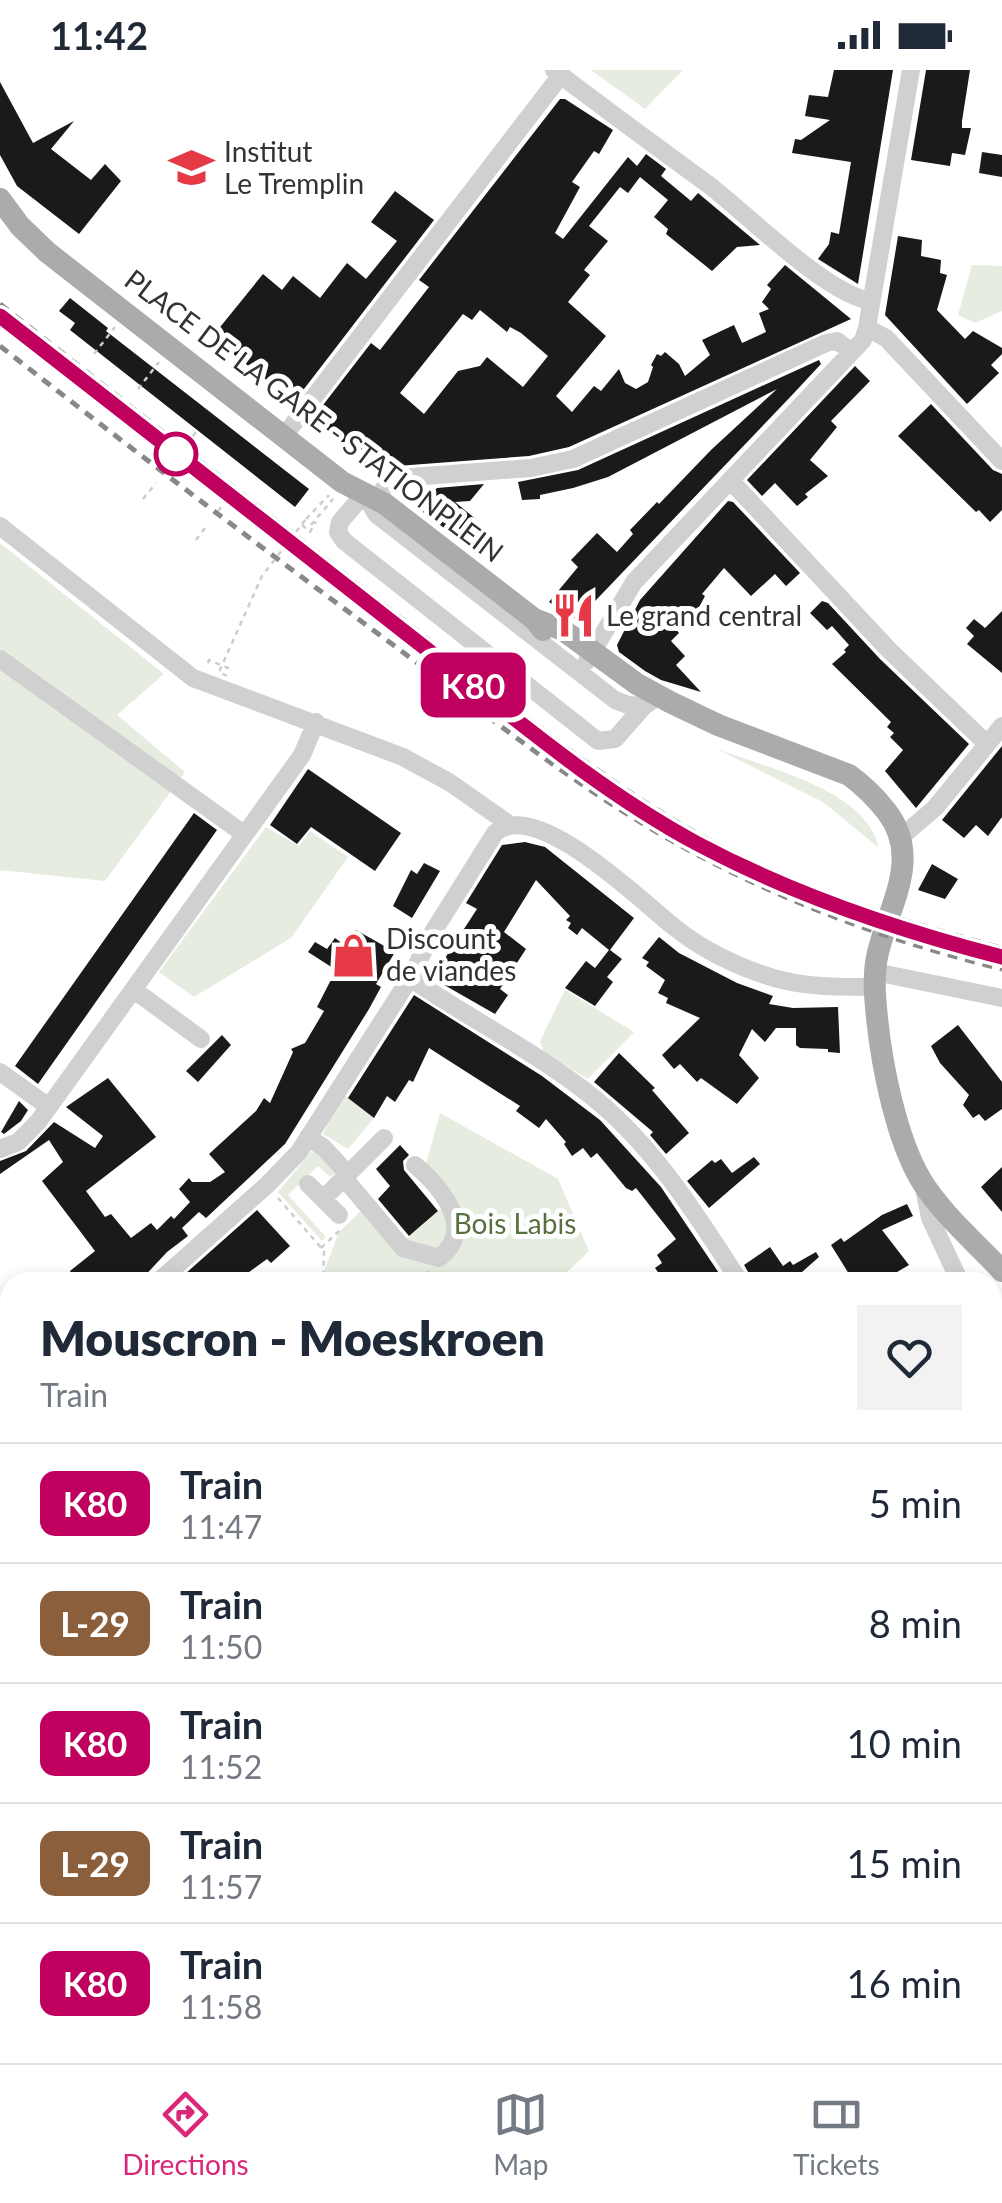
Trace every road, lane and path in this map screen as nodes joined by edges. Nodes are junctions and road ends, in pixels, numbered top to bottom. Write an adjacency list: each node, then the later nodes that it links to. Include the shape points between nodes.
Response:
1 (911, 70): 4 (street)
2 (557, 73): 4 (street, via 811,268 855,299); 13 (street)
3 (0, 199): 7 (main road, PLACE DE LA GARE - STATIONPLEIN, via 46,252)
4 (871, 301): 6 (street)
5 (115, 326): 9 (path)
6 (868, 328): 8 (street); 15 (street, via 886,338)
7 (170, 348): 10 (path); 13 (main road, PLACE DE LA GARE - STATIONPLEIN)
8 (852, 352): 17 (street); 21 (street, via 837,341 826,343 572,459 398,478)
9 (94, 354)
10 (138, 389)
11 (197, 430): 12 (path)
12 (193, 436)
13 (284, 436): 21 (main road, PLACE DE LA GARE - STATIONPLEIN)
14 (176, 458): 16 (path)
15 (1002, 461)
16 (165, 471)
17 (730, 480): 30 (street, via 634,582); 37 (street)
18 (156, 483): 23 (path)
19 (334, 493): 27 (path, bridge, via 313,523 318,524 310,532)
20 (326, 496): 27 (path, bridge)
21 (370, 497): 30 (main road, PLACE DE LA GARE - STATIONPLEIN, via 534,618 558,627); 30 (street, via 375,513); 34 (street, via 338,526 341,538 596,740 615,740)
22 (228, 498): 24 (path)
23 (143, 499)
24 (218, 511)
25 (208, 524): 28 (path)
26 (0, 526): 35 (street, via 193,678)
27 (302, 526): 33 (path, bridge, via 262,576 218,672)
28 (196, 540)
29 (0, 659): 39 (street)
30 (586, 663): 34 (main road, PLACE DE LA GARE - STATIONPLEIN)
31 (206, 666): 32 (path, via 210,660)
32 (228, 668)
33 (227, 676)
34 (651, 701): 40 (main road, PLACE DE LA GARE - STATIONPLEIN, via 684,724 718,725 849,775)
35 (316, 722): 38 (street, via 423,768); 39 (street, via 306,748)
36 (1002, 726): 37 (street)
37 (987, 744): 40 (street, via 935,808)
38 (509, 824): 41 (street, via 494,832); 42 (street, via 564,842 690,940 732,962 802,986)
39 (244, 834): 43 (street)
40 (901, 837): 42 (main road, via 904,868)
41 (410, 978): 48 (street); 61 (street, via 586,1092 625,1127)
42 (875, 979): 44 (street); 53 (main road, via 894,1103)
43 (134, 990): 45 (street); 47 (street)
44 (1002, 998)
45 (202, 1040)
46 (0, 1072): 47 (street)
47 (49, 1107): 50 (street, via 18,1142)
48 (308, 1137): 52 (street); 55 (street)
49 (384, 1138): 52 (street)
50 (0, 1150)
51 (414, 1165): 52 (street, via 455,1218 452,1249 439,1258 402,1248)
52 (346, 1176): 56 (street)
53 (923, 1183): 58 (main road); 62 (street, via 930,1218)
54 (308, 1184): 56 (street)
55 (268, 1185): 59 (street); 60 (path, via 324,1251)
56 (323, 1199): 57 (street)
57 (338, 1215)
58 (1002, 1271)
59 (169, 1272)
60 (323, 1272)
61 (733, 1272)
62 (955, 1272)

